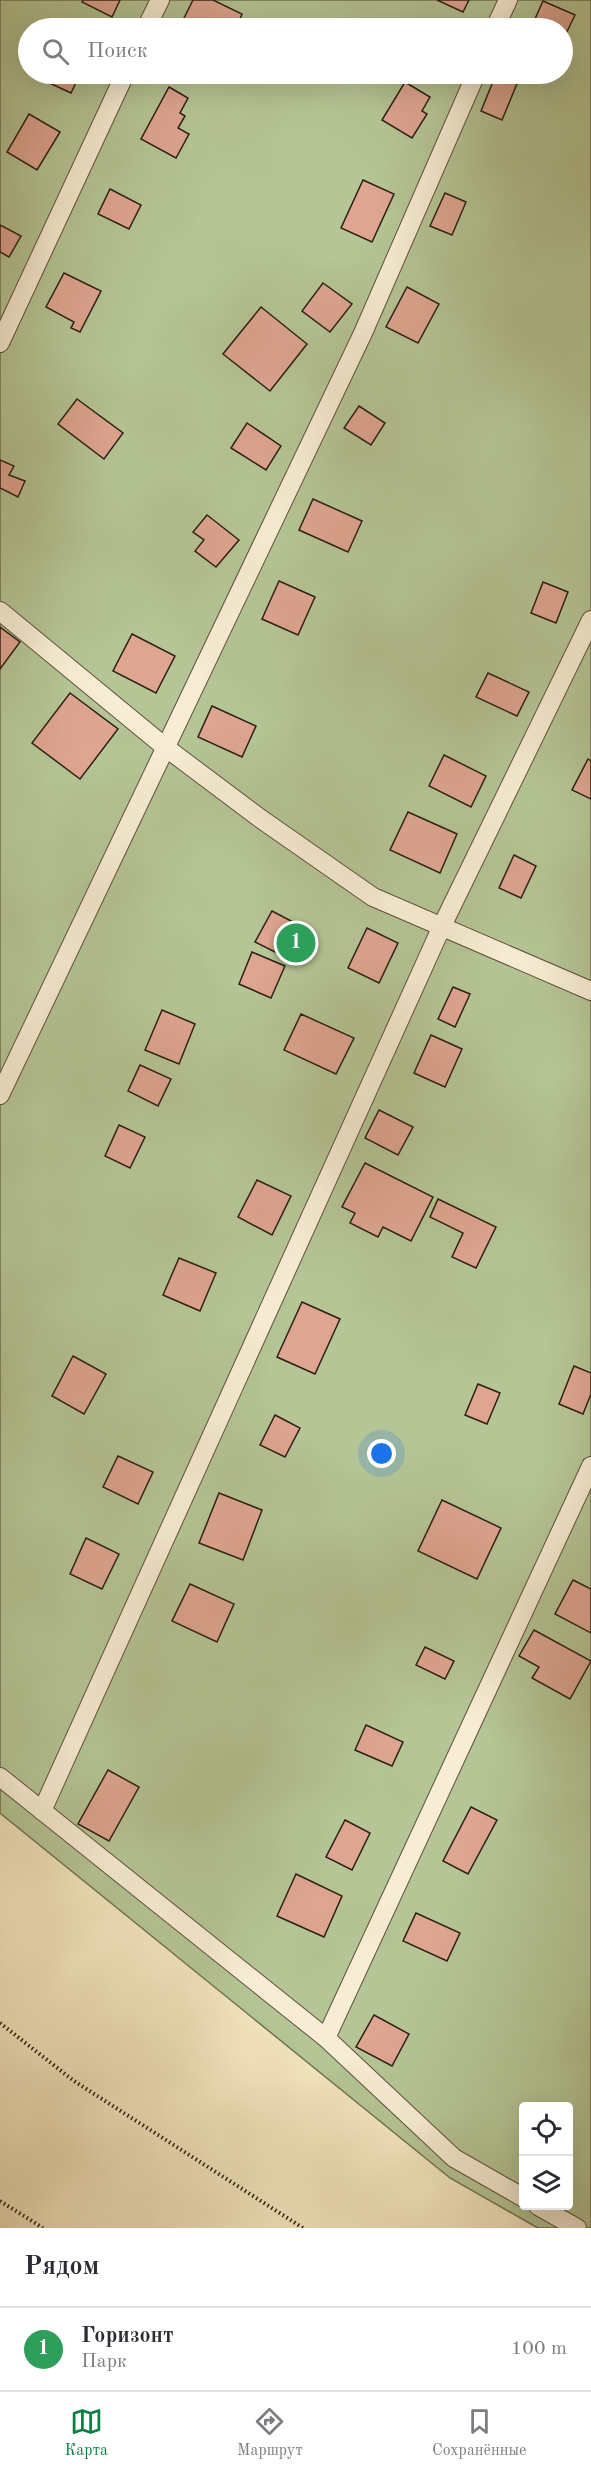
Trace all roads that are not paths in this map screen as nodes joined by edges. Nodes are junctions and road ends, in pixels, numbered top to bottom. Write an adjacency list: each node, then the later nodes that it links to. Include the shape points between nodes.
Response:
1 (160, 0): 3 (lane)
2 (508, 0): 4 (lane)
3 (152, 18)
4 (500, 18)
5 (120, 84): 7 (lane)
6 (472, 84): 10 (lane, via 363,333)
7 (0, 343)
8 (0, 611): 10 (lane)
9 (591, 620): 11 (lane)
10 (165, 747): 11 (lane, via 373,897); 13 (lane)
11 (442, 926): 12 (lane); 16 (lane)
12 (591, 991)
13 (0, 1095)
14 (591, 1466): 17 (lane)
15 (0, 1777): 16 (lane)
16 (42, 1811): 17 (lane)
17 (326, 2038): 18 (lane, via 454,2158)
18 (519, 2195)
19 (546, 2210): 20 (lane)
20 (577, 2228)

